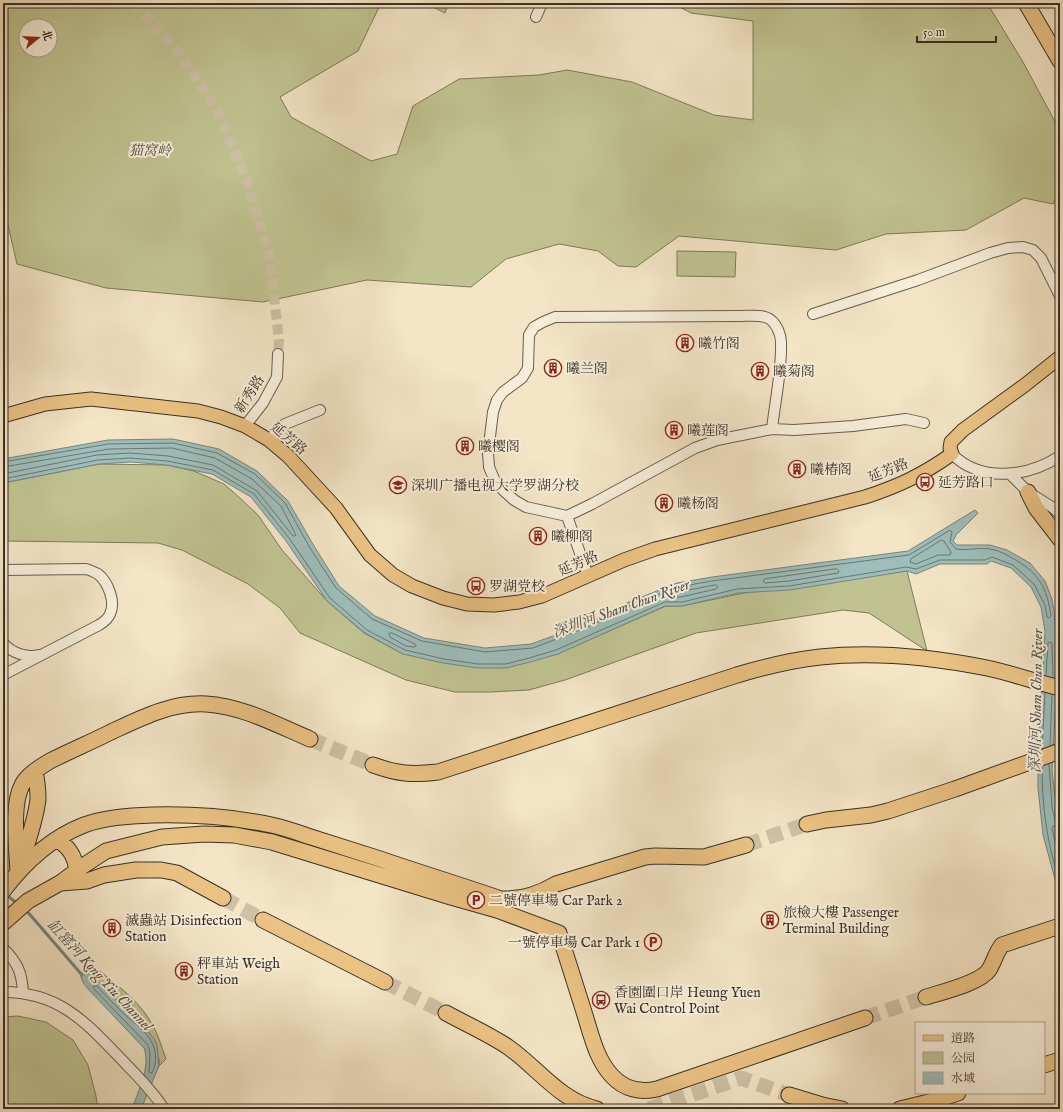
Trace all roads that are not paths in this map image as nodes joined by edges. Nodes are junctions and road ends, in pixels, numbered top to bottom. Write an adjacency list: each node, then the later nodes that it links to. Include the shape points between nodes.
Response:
1 (542, 3): 3 (street)
2 (1026, 3): 4 (highway)
3 (536, 17)
4 (1060, 61)
5 (1060, 296): 6 (street, via 1041,258 1033,250 1023,247 1008,248)
6 (813, 314)
7 (278, 354): 12 (street, 新秀路, via 276,377 263,403)
8 (1060, 357): 15 (main road, via 963,430 951,442)
9 (320, 410): 14 (street, via 285,424)
10 (3, 416): 12 (main road, 延芳路, via 45,404 91,399 198,411)
11 (924, 423): 13 (street, via 906,420 794,430)
12 (245, 426): 14 (main road, 延芳路)
13 (772, 429): 20 (street, via 718,440 695,448); 20 (street, via 781,341 771,320 762,316 640,317 555,318 543,322 534,327 529,335 528,368 522,378 503,392 497,400 488,453 489,467 495,481 514,500 526,507)
14 (269, 440): 23 (main road, 延芳路, via 316,485 370,555 393,575 412,586 466,604 494,605 542,596)
15 (952, 454): 17 (street, via 969,466 990,473); 23 (main road, 延芳路, via 930,469 894,487 865,497 655,549)
16 (1060, 456): 17 (street, via 1028,471)
17 (1010, 474): 18 (street)
18 (1028, 492): 19 (street, via 1052,506); 21 (highway, via 1036,508)
19 (1060, 514)
20 (567, 516): 23 (street)
21 (1060, 539)
22 (3, 570): 25 (street, via 80,568 97,574 104,582 112,603 108,618)
23 (588, 576)
24 (3, 643): 25 (street, via 10,650 23,655)
25 (45, 653): 26 (street)
26 (3, 675)
27 (1060, 688): 30 (highway, via 988,669 938,660 878,655 821,657 765,667 438,772 406,775)
28 (310, 738): 35 (highway, via 242,711 193,704 176,706 146,716 50,761 35,771 38,800 29,839)
29 (1060, 751): 31 (highway, via 881,813)
30 (373, 765)
31 (808, 824)
32 (57, 840): 33 (highway, via 84,826 116,817 163,815 236,819 277,826 500,899 511,900 644,857 704,857); 34 (highway, via 70,851); 35 (highway, via 44,848)
33 (746, 845)
34 (77, 871): 36 (highway); 47 (highway, via 106,851 130,844 192,834 234,835 278,844 480,904 559,933 597,1052 613,1078 632,1089 657,1089)
35 (11, 881)
36 (60, 883): 37 (highway, via 87,881 104,875 136,870 161,870 177,873); 39 (highway, via 33,898)
37 (223, 898)
38 (263, 920): 42 (highway)
39 (3, 923)
40 (1060, 926): 45 (highway, via 1005,944 1000,947 989,970 982,977)
41 (3, 948): 44 (street, via 21,973)
42 (385, 982)
43 (3, 992): 44 (street)
44 (24, 994): 52 (street, via 47,1000 70,1011 100,1037)
45 (926, 997)
46 (446, 1014): 53 (highway, via 508,1047 560,1092)
47 (865, 1018)
48 (1060, 1060): 49 (highway)
49 (1045, 1065)
50 (955, 1094): 55 (highway)
51 (795, 1097): 54 (highway)
52 (164, 1109)
53 (597, 1109)
54 (842, 1109)
55 (900, 1109)

